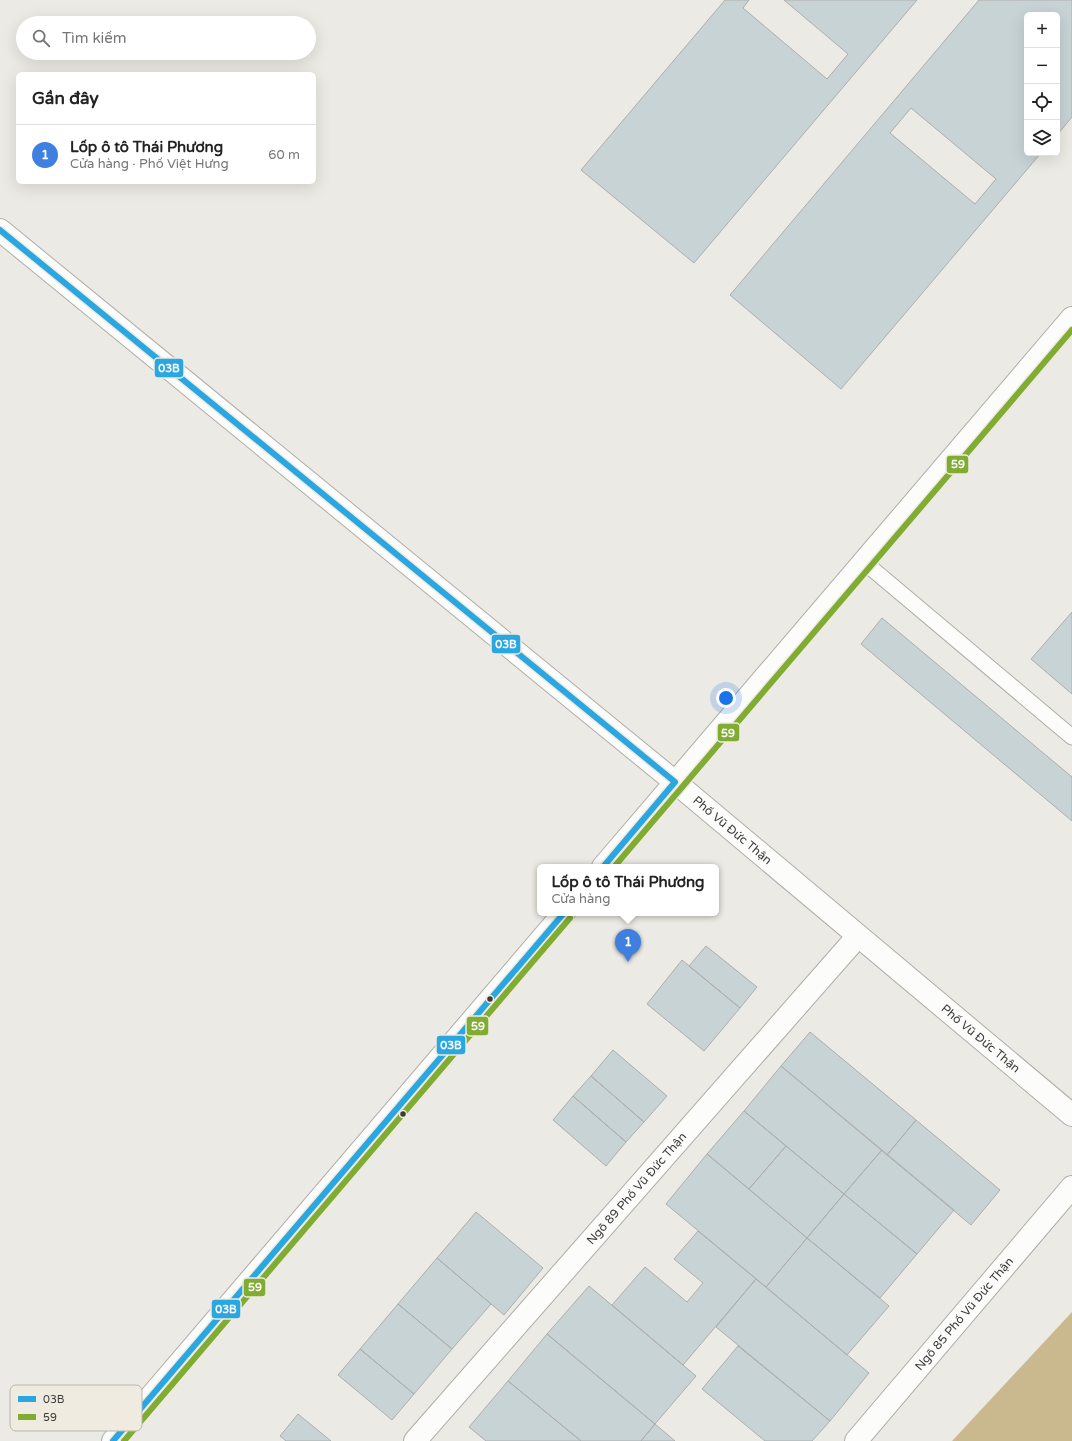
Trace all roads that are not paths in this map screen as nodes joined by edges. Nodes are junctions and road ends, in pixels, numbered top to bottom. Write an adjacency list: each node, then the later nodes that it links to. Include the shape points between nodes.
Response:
1 (0, 230): 5 (street, Phố Vũ Đức Thận)
2 (1072, 318): 3 (street)
3 (864, 562): 4 (lane); 5 (street)
4 (1072, 737)
5 (675, 782): 6 (street); 8 (street, Phố Vũ Đức Thận)
6 (606, 864)
7 (561, 916): 11 (street)
8 (858, 936): 9 (street, Phố Vũ Đức Thận); 14 (street, Ngõ 89 Phố Vũ Đức Thận)
9 (1072, 1115)
10 (1072, 1187): 15 (street, Ngõ 85 Phố Vũ Đức Thận)
11 (142, 1407)
12 (122, 1431): 13 (street)
13 (113, 1441)
14 (415, 1441)
15 (856, 1441)

